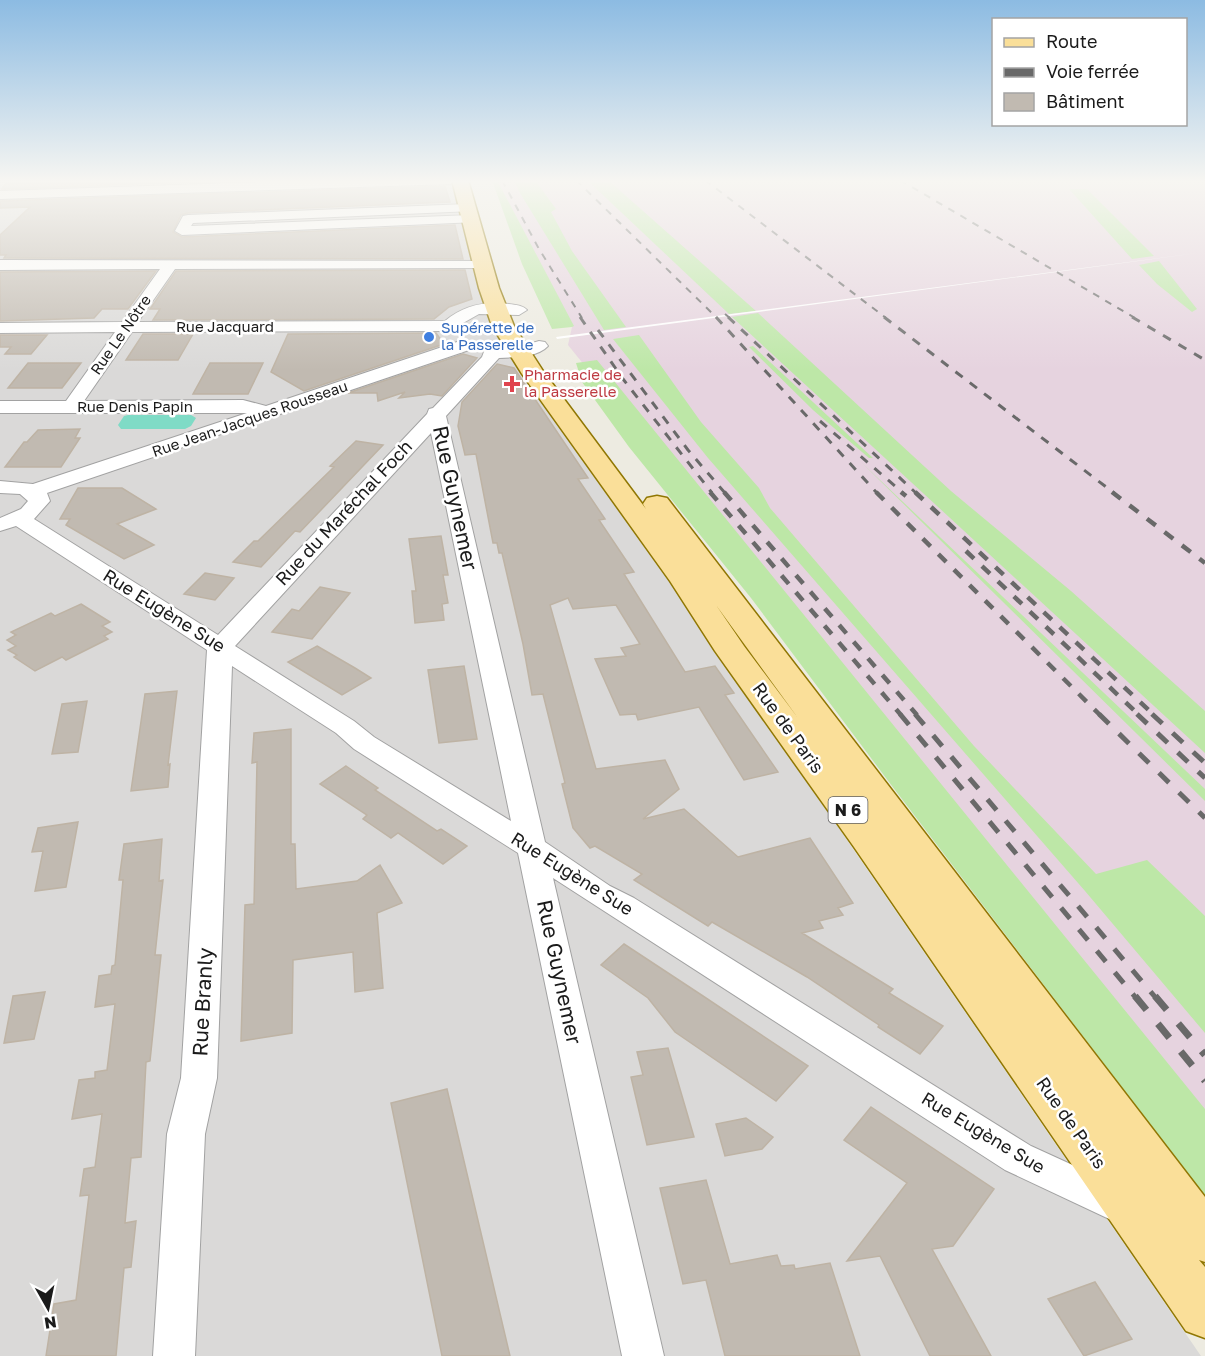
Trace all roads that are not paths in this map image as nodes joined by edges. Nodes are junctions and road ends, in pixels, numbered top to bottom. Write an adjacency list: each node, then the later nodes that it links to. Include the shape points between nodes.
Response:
1 (478, 243): 4 (main road, Rue de Paris / N 6)
2 (495, 243): 6 (main road)
3 (171, 264): 4 (street); 5 (street); 10 (street, Rue Le Nôtre)
4 (483, 264): 7 (main road, Rue de Paris / N 6)
5 (0, 265)
6 (502, 266)
7 (510, 303): 8 (street, via 480,307); 12 (main road, Rue de Paris / N 6, via 502,327)
8 (449, 326): 10 (street, Rue Jacquard); 11 (street)
9 (0, 328): 10 (street, Rue Jacquard)
10 (125, 328): 14 (street, Rue Le Nôtre)
11 (466, 345): 12 (street); 15 (street, Rue Jean-Jacques Rousseau)
12 (516, 350): 16 (street, Rue du Maréchal Foch, via 490,358); 22 (main road, Rue de Paris / N 6, via 684,579 731,651); 23 (main road, Rue de Paris / N 6)
13 (0, 407): 14 (street, Rue Denis Papin)
14 (71, 407): 15 (street, Rue Denis Papin, via 243,406)
15 (268, 413): 18 (street, Rue Jean-Jacques Rousseau)
16 (436, 413): 20 (street, Rue du Maréchal Foch); 21 (street, Rue Guynemer)
17 (0, 487): 18 (street)
18 (33, 491): 19 (street, via 38,496 36,507)
19 (9, 522): 20 (street, Rue Eugène Sue)
20 (220, 647): 21 (street, Rue Eugène Sue, via 345,727 364,744); 25 (street, Rue Branly, via 200,1078 186,1134)
21 (532, 848): 22 (street, Rue Eugène Sue, via 1018,1158); 26 (street, Rue Guynemer)
22 (1134, 1213): 24 (main road, Rue de Paris / N 6)
23 (1205, 1238)
24 (1205, 1312)
25 (174, 1356)
26 (643, 1356)

